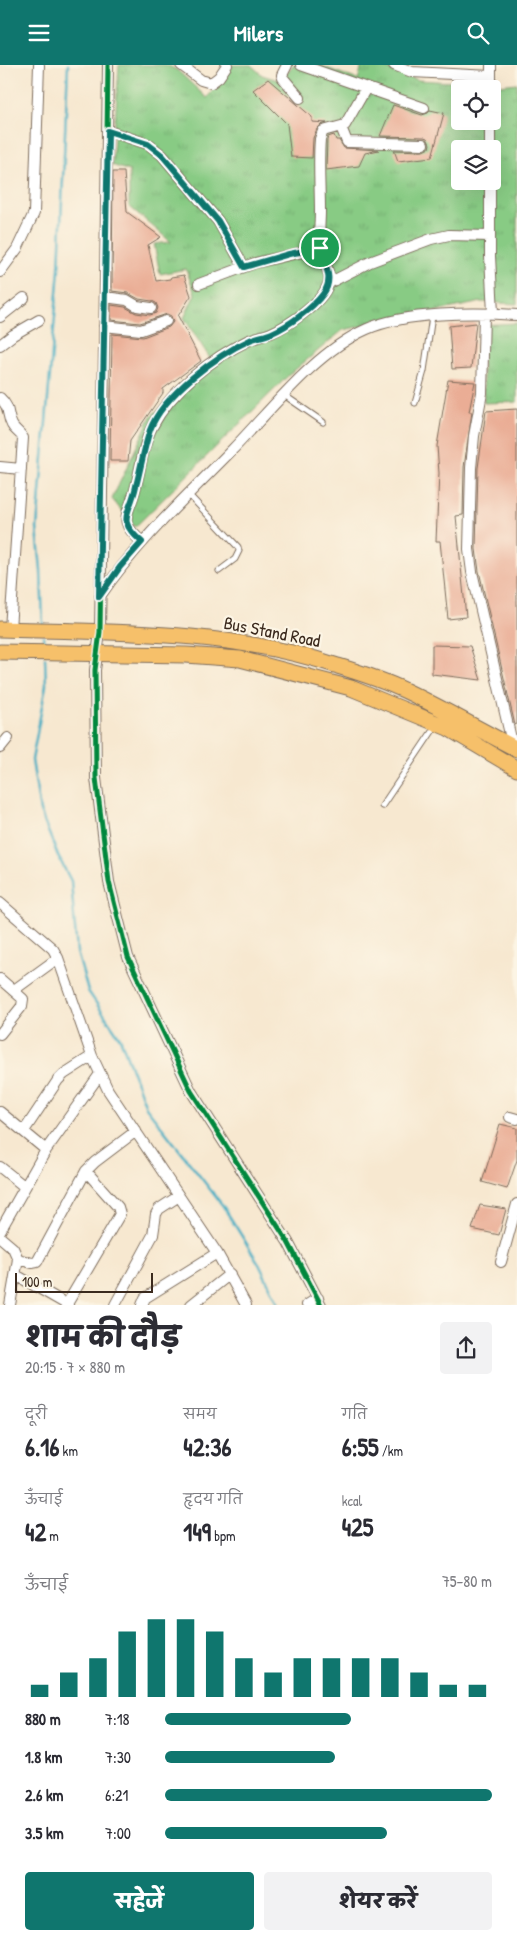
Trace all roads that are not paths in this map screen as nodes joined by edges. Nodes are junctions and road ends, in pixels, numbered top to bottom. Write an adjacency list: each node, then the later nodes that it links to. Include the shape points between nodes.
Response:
1 (39, 65): 22 (street, via 34,213 17,249)
2 (108, 65): 16 (street)
3 (181, 65): 4 (street, via 201,80 211,83)
4 (227, 65)
5 (286, 65): 13 (street, via 283,78)
6 (301, 65): 12 (street)
7 (394, 65): 9 (street)
8 (491, 65): 10 (street)
9 (412, 68): 10 (street)
10 (491, 76): 11 (street)
11 (491, 80)
12 (366, 88): 14 (street); 15 (street, via 348,122)
13 (300, 98)
14 (424, 108)
15 (341, 127): 17 (street, via 345,139 351,144); 20 (street, via 324,131 320,139)
16 (108, 131): 21 (street, via 148,144 162,155 218,221); 25 (street)
17 (423, 144)
18 (490, 190): 19 (street)
19 (490, 236): 23 (street, via 436,237 370,262); 28 (street)
20 (320, 248): 21 (street); 23 (street)
21 (244, 267): 24 (street)
22 (0, 272)
23 (329, 283): 43 (street, via 315,305 279,329 231,350 175,393 163,408 151,429 127,515 128,529)
24 (200, 284)
25 (105, 297): 27 (street, via 127,300); 34 (street)
26 (24, 298): 31 (street)
27 (150, 309)
28 (489, 313): 29 (street); 30 (street); 53 (street, via 471,468 469,549)
29 (517, 315)
30 (432, 316): 36 (street, via 395,321 357,334 320,361); 38 (lane, via 424,371)
31 (0, 317)
32 (39, 320): 35 (street)
33 (166, 321): 34 (street, via 141,330)
34 (104, 326): 45 (street)
35 (0, 345)
36 (284, 395): 39 (lane); 42 (street)
37 (0, 398): 41 (street, via 8,407 12,425 23,438)
38 (414, 403)
39 (323, 422)
40 (0, 467): 41 (street)
41 (21, 469): 46 (street)
42 (189, 495): 43 (street); 44 (lane, via 238,547 235,559)
43 (142, 542): 45 (street)
44 (219, 571)
45 (99, 597): 47 (street)
46 (11, 629): 47 (main road, Bus Stand Road)
47 (93, 632): 49 (street); 53 (main road, Bus Stand Road, via 161,634 242,643 338,665 404,690)
48 (0, 652): 49 (main road, Bus Stand Road)
49 (90, 653): 50 (main road, Bus Stand Road, via 240,659 351,688); 80 (street, via 94,670 96,778 109,882 128,957 192,1091 288,1242)
50 (437, 724): 54 (main road, Bus Stand Road); 55 (lane)
51 (8, 738): 52 (street)
52 (0, 748)
53 (515, 748)
54 (517, 769)
55 (382, 806)
56 (0, 903): 57 (street, via 49,943)
57 (58, 958): 59 (street); 61 (street)
58 (0, 979): 59 (street)
59 (14, 990): 60 (street, via 22,997 23,1003)
60 (0, 1034)
61 (92, 1056): 62 (street); 64 (street, via 64,1073)
62 (100, 1074): 65 (street); 66 (street)
63 (0, 1111): 64 (street)
64 (24, 1131): 66 (street)
65 (136, 1131): 68 (street); 70 (street)
66 (46, 1150): 69 (street)
67 (0, 1167): 69 (street)
68 (86, 1171): 75 (street, via 41,1257 32,1263); 82 (street, via 118,1207 120,1214)
69 (25, 1187): 72 (street)
70 (179, 1196): 74 (street); 83 (street, via 158,1209 153,1235)
71 (517, 1204): 76 (street)
72 (0, 1231)
73 (2, 1241): 75 (street)
74 (217, 1253): 77 (street); 84 (street, via 145,1298)
75 (18, 1259): 78 (street)
76 (501, 1261)
77 (230, 1274): 79 (street); 87 (street)
78 (16, 1275): 81 (street); 82 (street)
79 (202, 1297): 85 (street); 86 (street)
80 (320, 1302): 88 (street)
81 (10, 1305)
82 (67, 1305)
83 (115, 1305)
84 (142, 1305)
85 (190, 1305)
86 (210, 1305)
87 (246, 1305)
88 (307, 1305)

